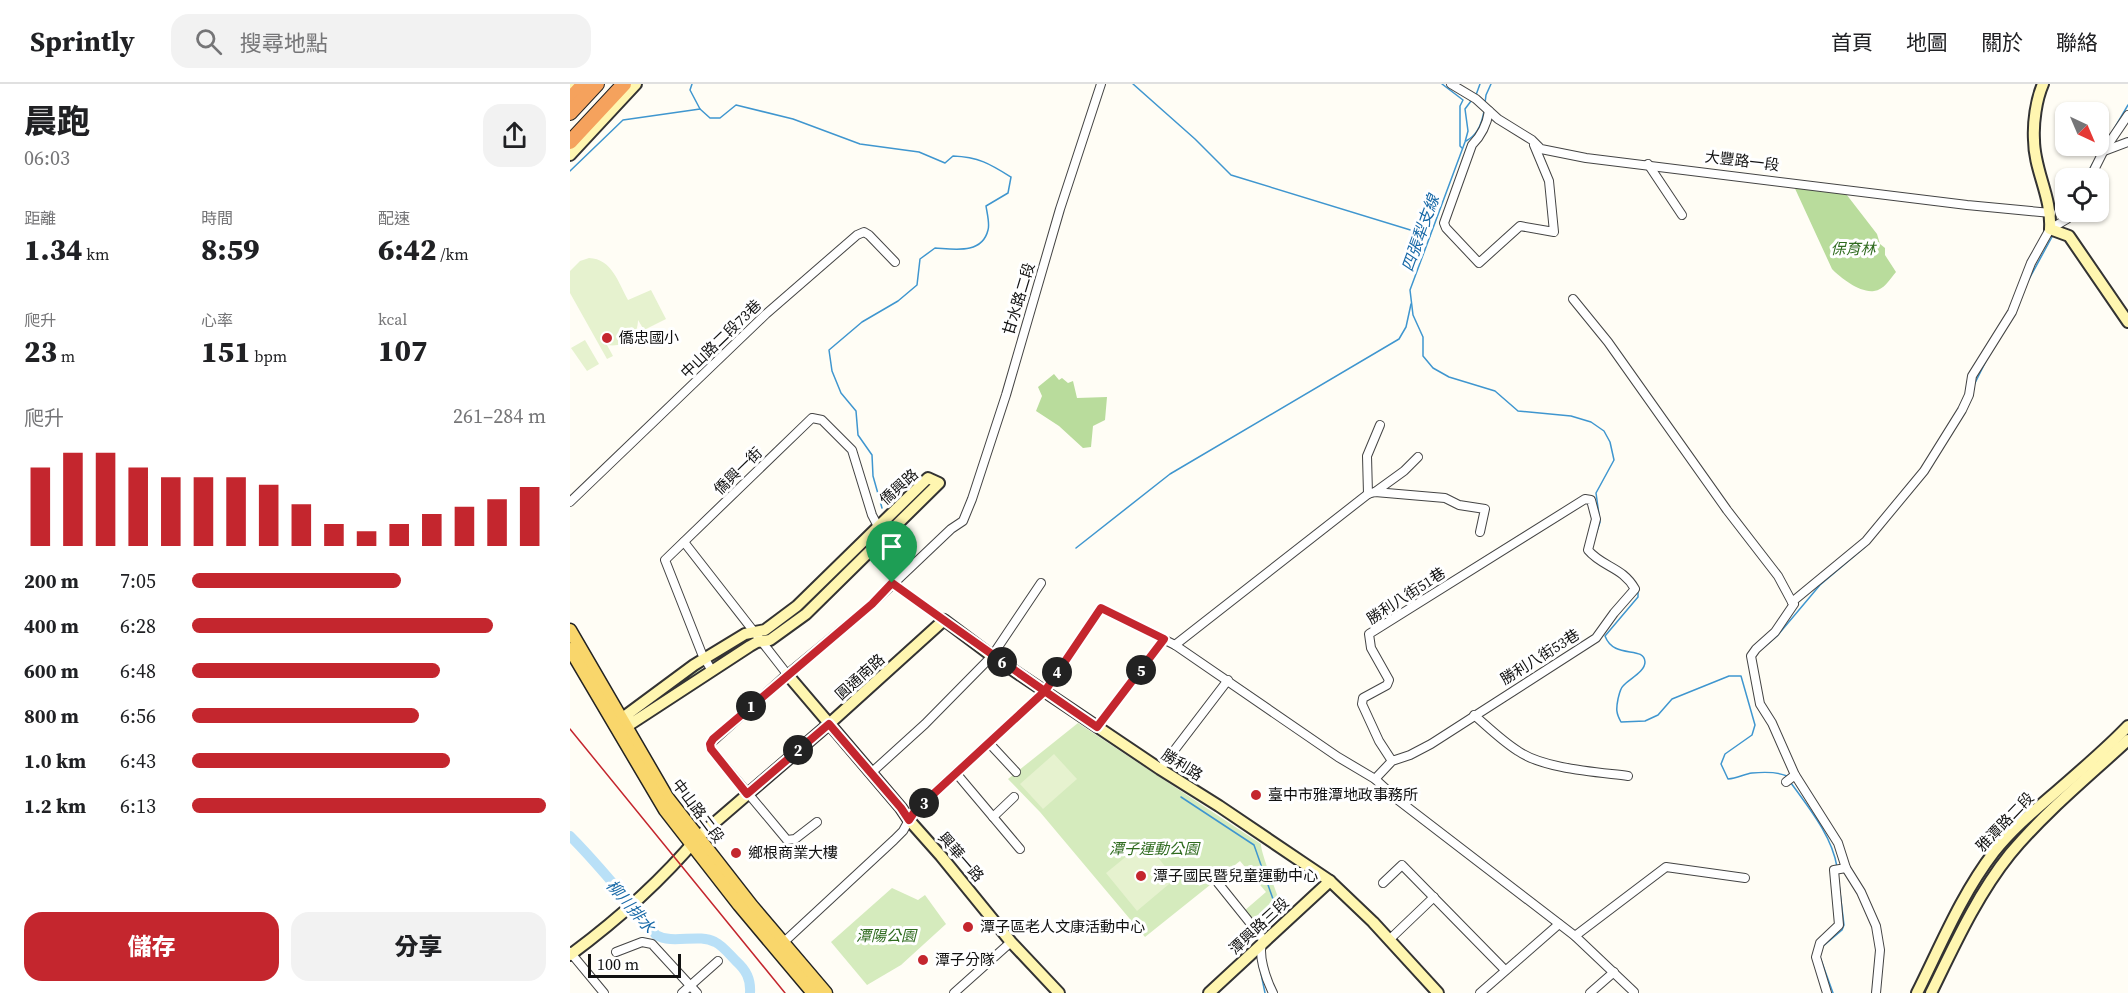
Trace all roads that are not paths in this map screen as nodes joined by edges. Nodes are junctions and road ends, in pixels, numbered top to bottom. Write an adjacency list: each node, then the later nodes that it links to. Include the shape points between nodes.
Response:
1 (584, 84): 9 (highway)
2 (597, 84): 11 (highway)
3 (612, 84): 13 (highway)
4 (624, 84): 16 (highway)
5 (636, 84): 19 (street)
6 (1101, 84): 37 (street, 甘水路二段, via 1006,395 963,521)
7 (1451, 84): 10 (street, 大豐路一段)
8 (2043, 84): 21 (street, via 2033,142)
9 (570, 99)
10 (1489, 111): 14 (street, 大豐路一段); 14 (street, via 1444,223 1479,263 1520,226 1554,232 1549,181)
11 (570, 113)
12 (2128, 115): 17 (street)
13 (570, 128)
14 (1532, 140): 20 (street, 大豐路一段, via 1541,149)
15 (2128, 141): 18 (street)
16 (570, 142)
17 (2109, 143)
18 (2109, 149)
19 (570, 155)
20 (1648, 164): 21 (street, 大豐路一段); 22 (street)
21 (2051, 213): 24 (street)
22 (1682, 215)
23 (2062, 222): 24 (street)
24 (2050, 229): 27 (street, via 2069,236); 39 (street, via 2031,262 2012,312 1972,376 1962,410 1924,471 1866,541)
25 (895, 262): 32 (street, 中山路二段73巷, via 869,235 864,232 857,236 766,314)
26 (1573, 299): 39 (street, via 1778,576)
27 (2128, 322)
28 (1380, 425): 30 (street, via 1367,456)
29 (1418, 457): 30 (street)
30 (1371, 493): 34 (street, via 1445,498 1458,505 1485,509); 44 (street)
31 (1585, 499): 52 (street, 勝利八街53巷, via 1591,500 1596,519 1588,550 1630,579 1635,589 1596,638); 59 (street, 勝利八街51巷, via 1369,634 1371,648 1389,680 1363,698 1362,704)
32 (570, 502)
33 (877, 528): 35 (street, 僑興一街); 35 (street, 僑興路, via 928,478 939,483); 36 (street, 僑興一街, via 852,450 822,420 815,418); 42 (street, 僑興路, via 797,606)
34 (1480, 532)
35 (884, 538): 42 (street, 僑興路, via 806,614 770,640)
36 (684, 542): 42 (street, 興華一路); 47 (street, 僑興一街, via 665,564)
37 (892, 583): 40 (street, 勝利路); 49 (street)
38 (1041, 583): 46 (street)
39 (1792, 602): 64 (street, via 1775,632 1751,656 1760,704)
40 (944, 621): 46 (street, 勝利路); 54 (street, 圓通南路)
41 (570, 630): 53 (main road, 中山路二段)
42 (757, 637): 47 (street, 僑興路, via 745,634); 48 (street, 僑興路); 49 (street, 興華一路)
43 (1164, 639): 44 (street); 51 (street, via 1101,608); 56 (street)
44 (1175, 645): 50 (street)
45 (570, 649): 73 (main road, 中山路二段, via 665,810)
46 (992, 656): 51 (street, 勝利路); 62 (street)
47 (704, 658): 48 (street, 僑興一街); 53 (street, 僑興路)
48 (712, 671): 53 (street, 僑興路)
49 (787, 674): 54 (street, 興華一路); 68 (street, via 710,744)
50 (1227, 680): 60 (street); 66 (street)
51 (1045, 691): 56 (street, 勝利路); 58 (street)
52 (1474, 715): 59 (street, 勝利八街53巷, via 1431,744); 65 (street, via 1520,753 1540,761)
53 (624, 723): 73 (main road, 中山路二段)
54 (829, 724): 62 (street, 興華一路); 68 (street, 圓通南路)
55 (2128, 726): 108 (street, 雅潭路二段, via 1995,851 1968,890)
56 (1097, 727): 60 (street, 勝利路)
57 (2128, 740): 109 (street, 雅潭路二段, via 2044,817 2009,855 1974,910)
58 (989, 743): 61 (street); 63 (street)
59 (1392, 761): 66 (street, 勝利八街53巷)
60 (1160, 769): 77 (street, 勝利路)
61 (1016, 772)
62 (871, 773): 71 (street, 興華一路)
63 (956, 773): 70 (street); 71 (street)
64 (1795, 775): 67 (street); 75 (street, via 1838,843)
65 (1628, 776)
66 (1376, 779): 81 (street)
67 (1786, 782)
68 (747, 794): 72 (street, via 787,840 795,839); 73 (street, 圓通南路)
69 (1014, 798): 70 (street)
70 (993, 817): 74 (street)
71 (909, 820): 84 (street, via 881,853); 85 (street, 興華一路)
72 (817, 822)
73 (695, 841): 84 (main road, 中山路二段); 88 (street, 圓通南路, via 605,928); 98 (main road, 中山路二段)
74 (1020, 849)
75 (1846, 868): 106 (street, via 1834,870 1839,925 1820,943 1816,957); 107 (street, via 1861,892 1879,939)
76 (1745, 878): 82 (street, via 1666,867)
77 (1330, 881): 83 (street, 勝利路); 86 (street, 潭興路三段)
78 (1218, 883): 86 (street)
79 (1383, 883): 80 (street, via 1402,865)
80 (1434, 897): 83 (street); 90 (street)
81 (1559, 924): 82 (street); 90 (street)
82 (1575, 936): 91 (street)
83 (1389, 940): 103 (street, 勝利路)
84 (784, 942): 99 (main road, 中山路二段)
85 (1011, 942): 93 (street); 100 (street, 興華一路)
86 (1260, 942): 101 (street, 潭興路三段); 102 (street)
87 (616, 952): 92 (street, via 642,942 652,944)
88 (571, 954): 95 (street)
89 (718, 961): 92 (street)
90 (1505, 970): 104 (street)
91 (1614, 972): 94 (street); 105 (street)
92 (691, 985): 96 (street); 97 (street)
93 (956, 992)
94 (1634, 992)
95 (604, 993)
96 (682, 993)
97 (698, 993)
98 (813, 993)
99 (826, 993)
100 (1059, 993)
101 (1209, 993)
102 (1272, 993)
103 (1438, 993)
104 (1480, 993)
105 (1590, 993)
106 (1827, 993)
107 (1876, 993)
108 (1917, 993)
109 (1931, 993)

